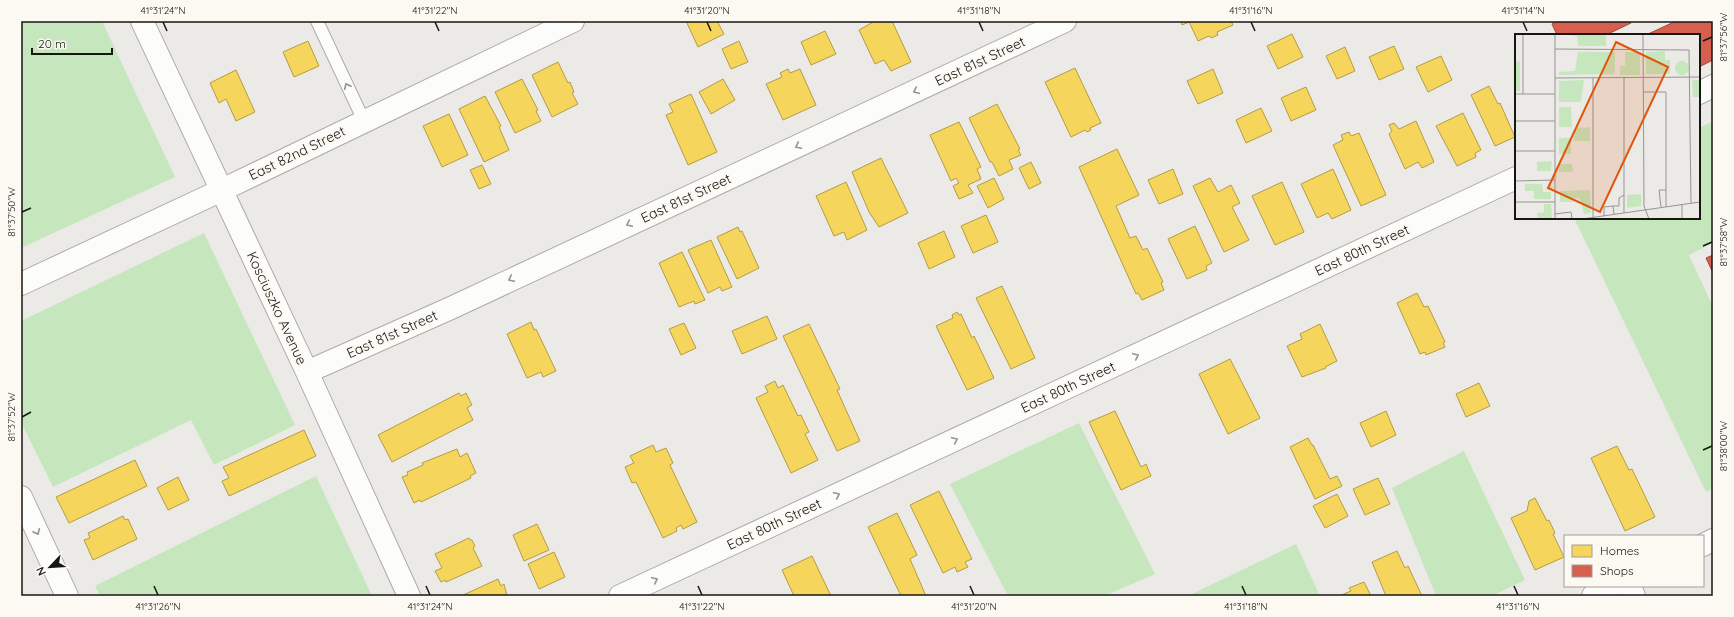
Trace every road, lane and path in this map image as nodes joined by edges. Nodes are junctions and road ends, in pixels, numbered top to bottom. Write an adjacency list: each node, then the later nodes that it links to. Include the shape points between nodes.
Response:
1 (142, 21): 9 (street, Kosciuszko Avenue)
2 (317, 21): 7 (lane, one-way to 2)
3 (573, 21): 7 (street, East 82nd Street)
4 (1065, 21): 11 (street, East 81st Street, one-way to 11, via 451,308)
5 (1713, 86): 6 (street)
6 (1700, 92)
7 (364, 121): 9 (street, East 82nd Street)
8 (1515, 178): 18 (street, East 80th Street, one-way to 8)
9 (222, 190): 10 (street, East 82nd Street); 11 (street, Kosciuszko Avenue)
10 (21, 284)
11 (307, 372): 17 (street, Kosciuszko Avenue)
12 (21, 497): 16 (street, one-way to 16)
13 (1713, 540): 14 (street)
14 (1704, 544)
15 (1612, 587): 19 (street)
16 (67, 596)
17 (409, 596)
18 (620, 596)
19 (1593, 596)

